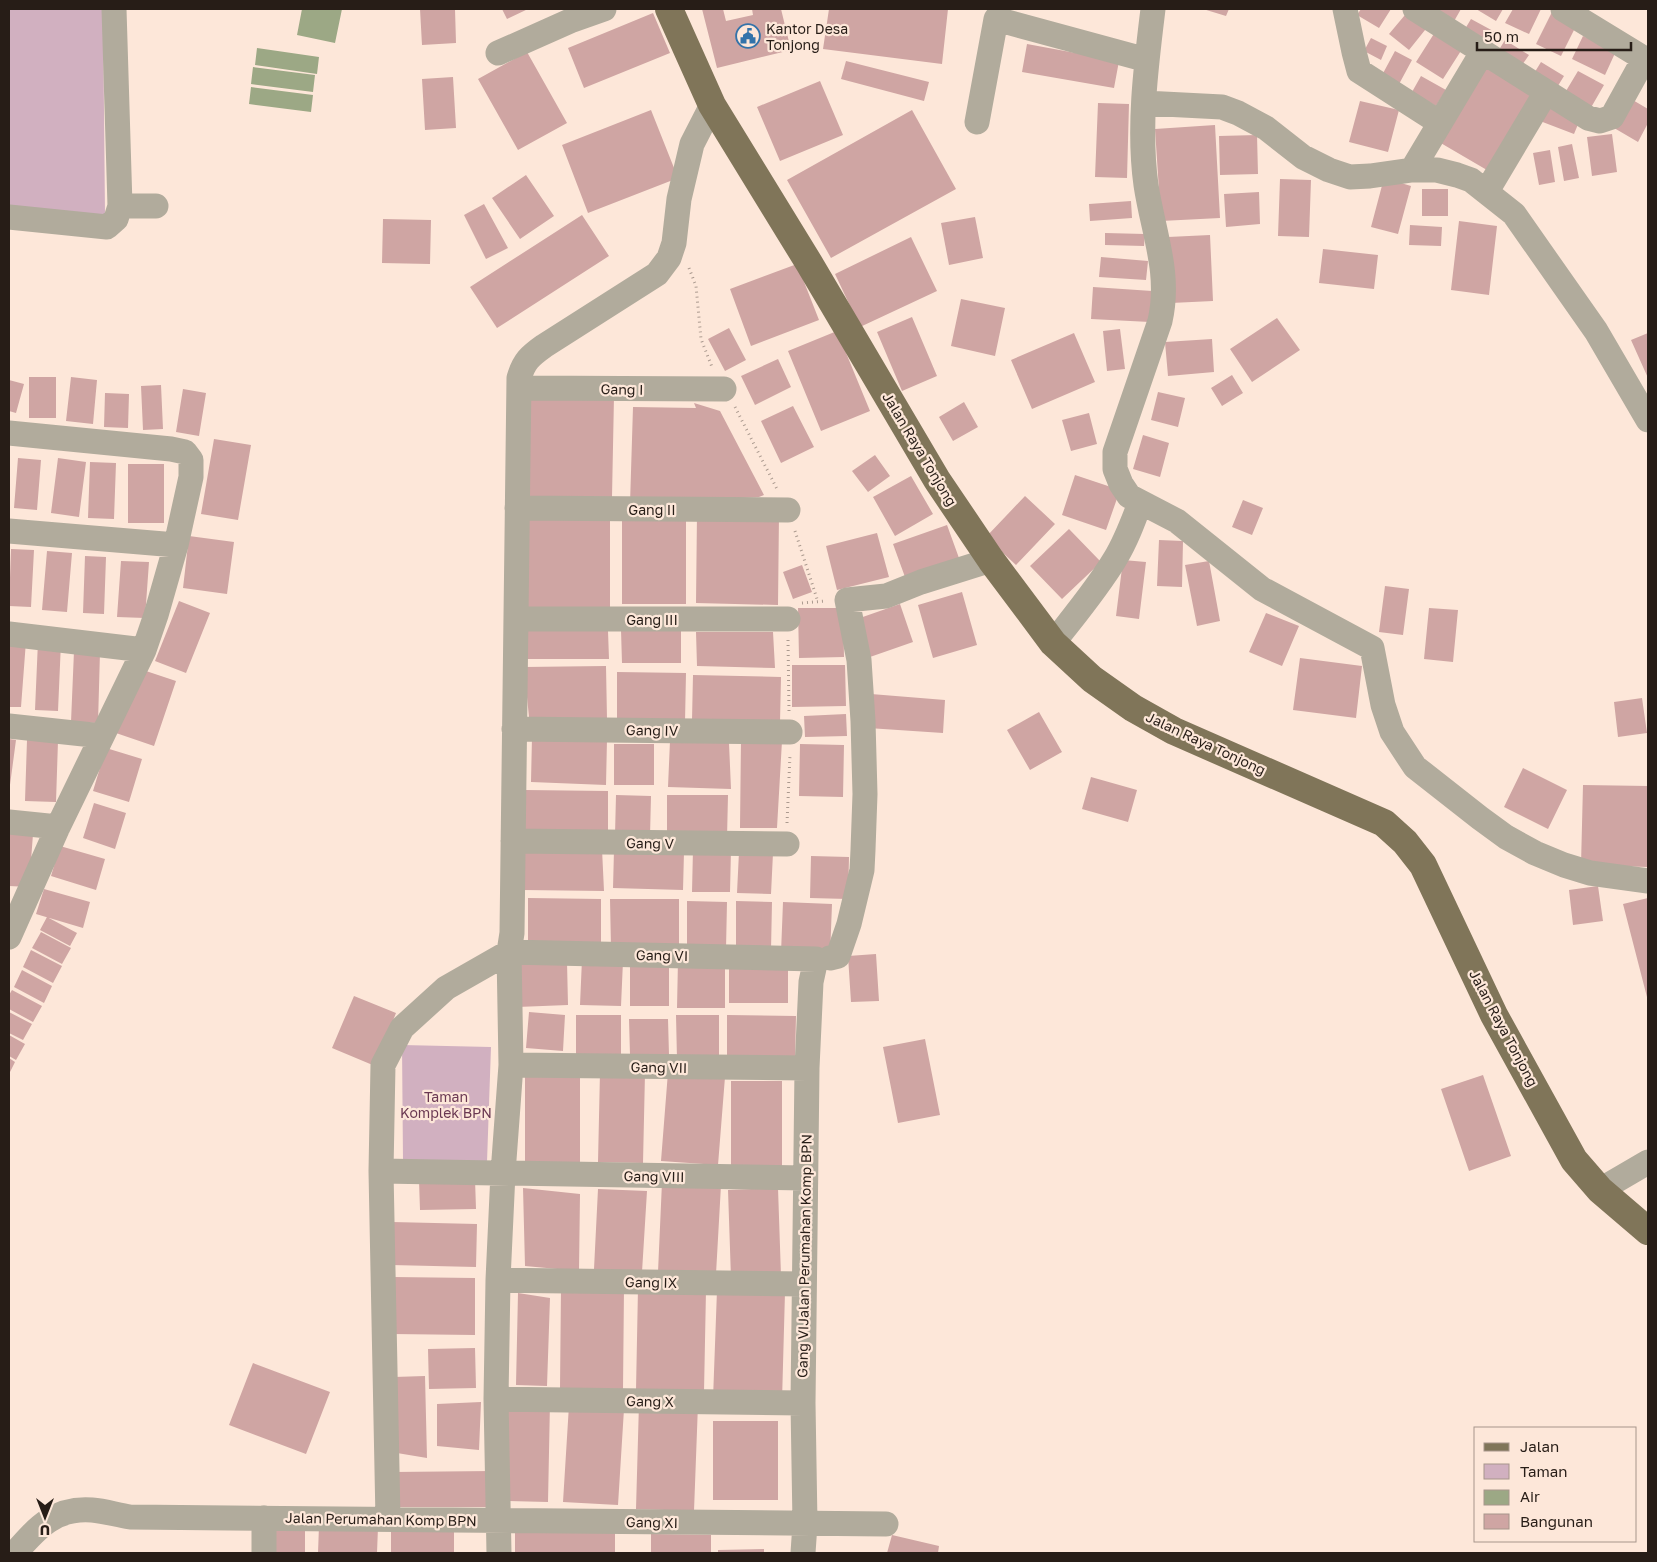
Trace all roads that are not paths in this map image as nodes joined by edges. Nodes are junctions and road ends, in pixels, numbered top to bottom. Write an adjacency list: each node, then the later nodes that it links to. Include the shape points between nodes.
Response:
1 (114, 9): 19 (street)
2 (604, 9): 9 (street)
3 (1153, 9): 10 (street)
4 (1345, 9): 16 (street, via 1359,70)
5 (1415, 9): 8 (street)
6 (1563, 9): 11 (street)
7 (671, 10): 14 (main road, Jalan Raya Tonjong)
8 (1483, 51): 12 (street); 16 (street)
9 (498, 53)
10 (1147, 60): 13 (street); 15 (street, via 996,19)
11 (1646, 60): 12 (street, via 1612,117 1600,121 1588,118)
12 (1546, 92): 18 (street)
13 (1144, 103): 17 (street, via 1222,107 1266,128 1303,157 1350,177); 26 (street, via 1146,184 1162,265 1164,303 1115,452 1115,469 1121,484 1129,496)
14 (712, 105): 22 (street, via 688,159 669,258 657,274 530,356 519,378); 31 (main road, Jalan Raya Tonjong, via 937,480)
15 (977, 122)
16 (1440, 123): 17 (street)
17 (1412, 170): 18 (street, via 1437,170 1457,175)
18 (1487, 191): 24 (street, via 1514,214 1596,331)
19 (120, 206): 20 (street); 21 (street, via 116,219 107,226)
20 (156, 206)
21 (9, 217)
22 (520, 388): 23 (street, Gang I); 27 (street)
23 (724, 389)
24 (1648, 420)
25 (9, 433): 30 (street, via 185,452 191,460 191,477)
26 (1140, 503): 35 (street, via 1128,535 1101,582); 45 (street, via 1177,521 1262,589 1372,648 1383,705 1392,732 1415,767 1480,818 1506,837 1564,865 1590,873)
27 (517, 508): 28 (street, Gang II); 32 (street)
28 (788, 510)
29 (9, 531): 30 (street)
30 (176, 545): 36 (street)
31 (991, 560): 35 (main road, Jalan Raya Tonjong); 48 (street, via 886,596 847,600 859,660 863,721 862,870 838,956)
32 (516, 619): 33 (street, Gang III); 38 (street)
33 (788, 619)
34 (9, 634): 36 (street)
35 (1053, 643): 54 (main road, Jalan Raya Tonjong, via 1092,679 1166,727 1384,823 1405,842 1423,865 1494,1014 1574,1160)
36 (144, 650): 40 (street)
37 (9, 726): 40 (street)
38 (514, 729): 39 (street, Gang IV); 43 (street)
39 (790, 732)
40 (102, 736): 42 (street)
41 (9, 822): 42 (street)
42 (58, 827): 46 (street)
43 (513, 841): 44 (street, Gang V); 47 (street)
44 (786, 844)
45 (1648, 881)
46 (11, 925)
47 (509, 952): 48 (street, Gang VI); 49 (street); 51 (street, via 446,988 402,1028 383,1065)
48 (823, 958): 50 (street, Gang VIJalan Perumahan Komp BPN, via 811,982)
49 (511, 1065): 50 (street, Gang VII); 52 (street)
50 (807, 1068): 53 (street, Gang VIJalan Perumahan Komp BPN)
51 (381, 1171): 52 (street, Gang VIII); 61 (street)
52 (502, 1173): 53 (street, Gang VIII); 56 (street)
53 (805, 1178): 57 (street, Gang VIJalan Perumahan Komp BPN)
54 (1622, 1178): 55 (main road, Jalan Raya Tonjong)
55 (1648, 1231)
56 (498, 1280): 57 (street, Gang IX); 58 (street)
57 (804, 1284): 59 (street, Gang VIJalan Perumahan Komp BPN)
58 (496, 1399): 59 (street, Gang X); 62 (street)
59 (803, 1403): 63 (street, Gang VIJalan Perumahan Komp BPN)
60 (264, 1518): 61 (street, Jalan Perumahan Komp BPN); 65 (street, Jalan Perumahan Komp BPN, via 130,1517 74,1510 44,1522); 66 (street)
61 (388, 1519): 62 (street, Jalan Perumahan Komp BPN)
62 (498, 1520): 63 (street, Gang XI); 67 (street)
63 (805, 1524): 64 (street, Gang XI); 68 (street, Gang VIJalan Perumahan Komp BPN)
64 (886, 1524)
65 (15, 1553)
66 (264, 1553)
67 (499, 1553)
68 (803, 1553)

